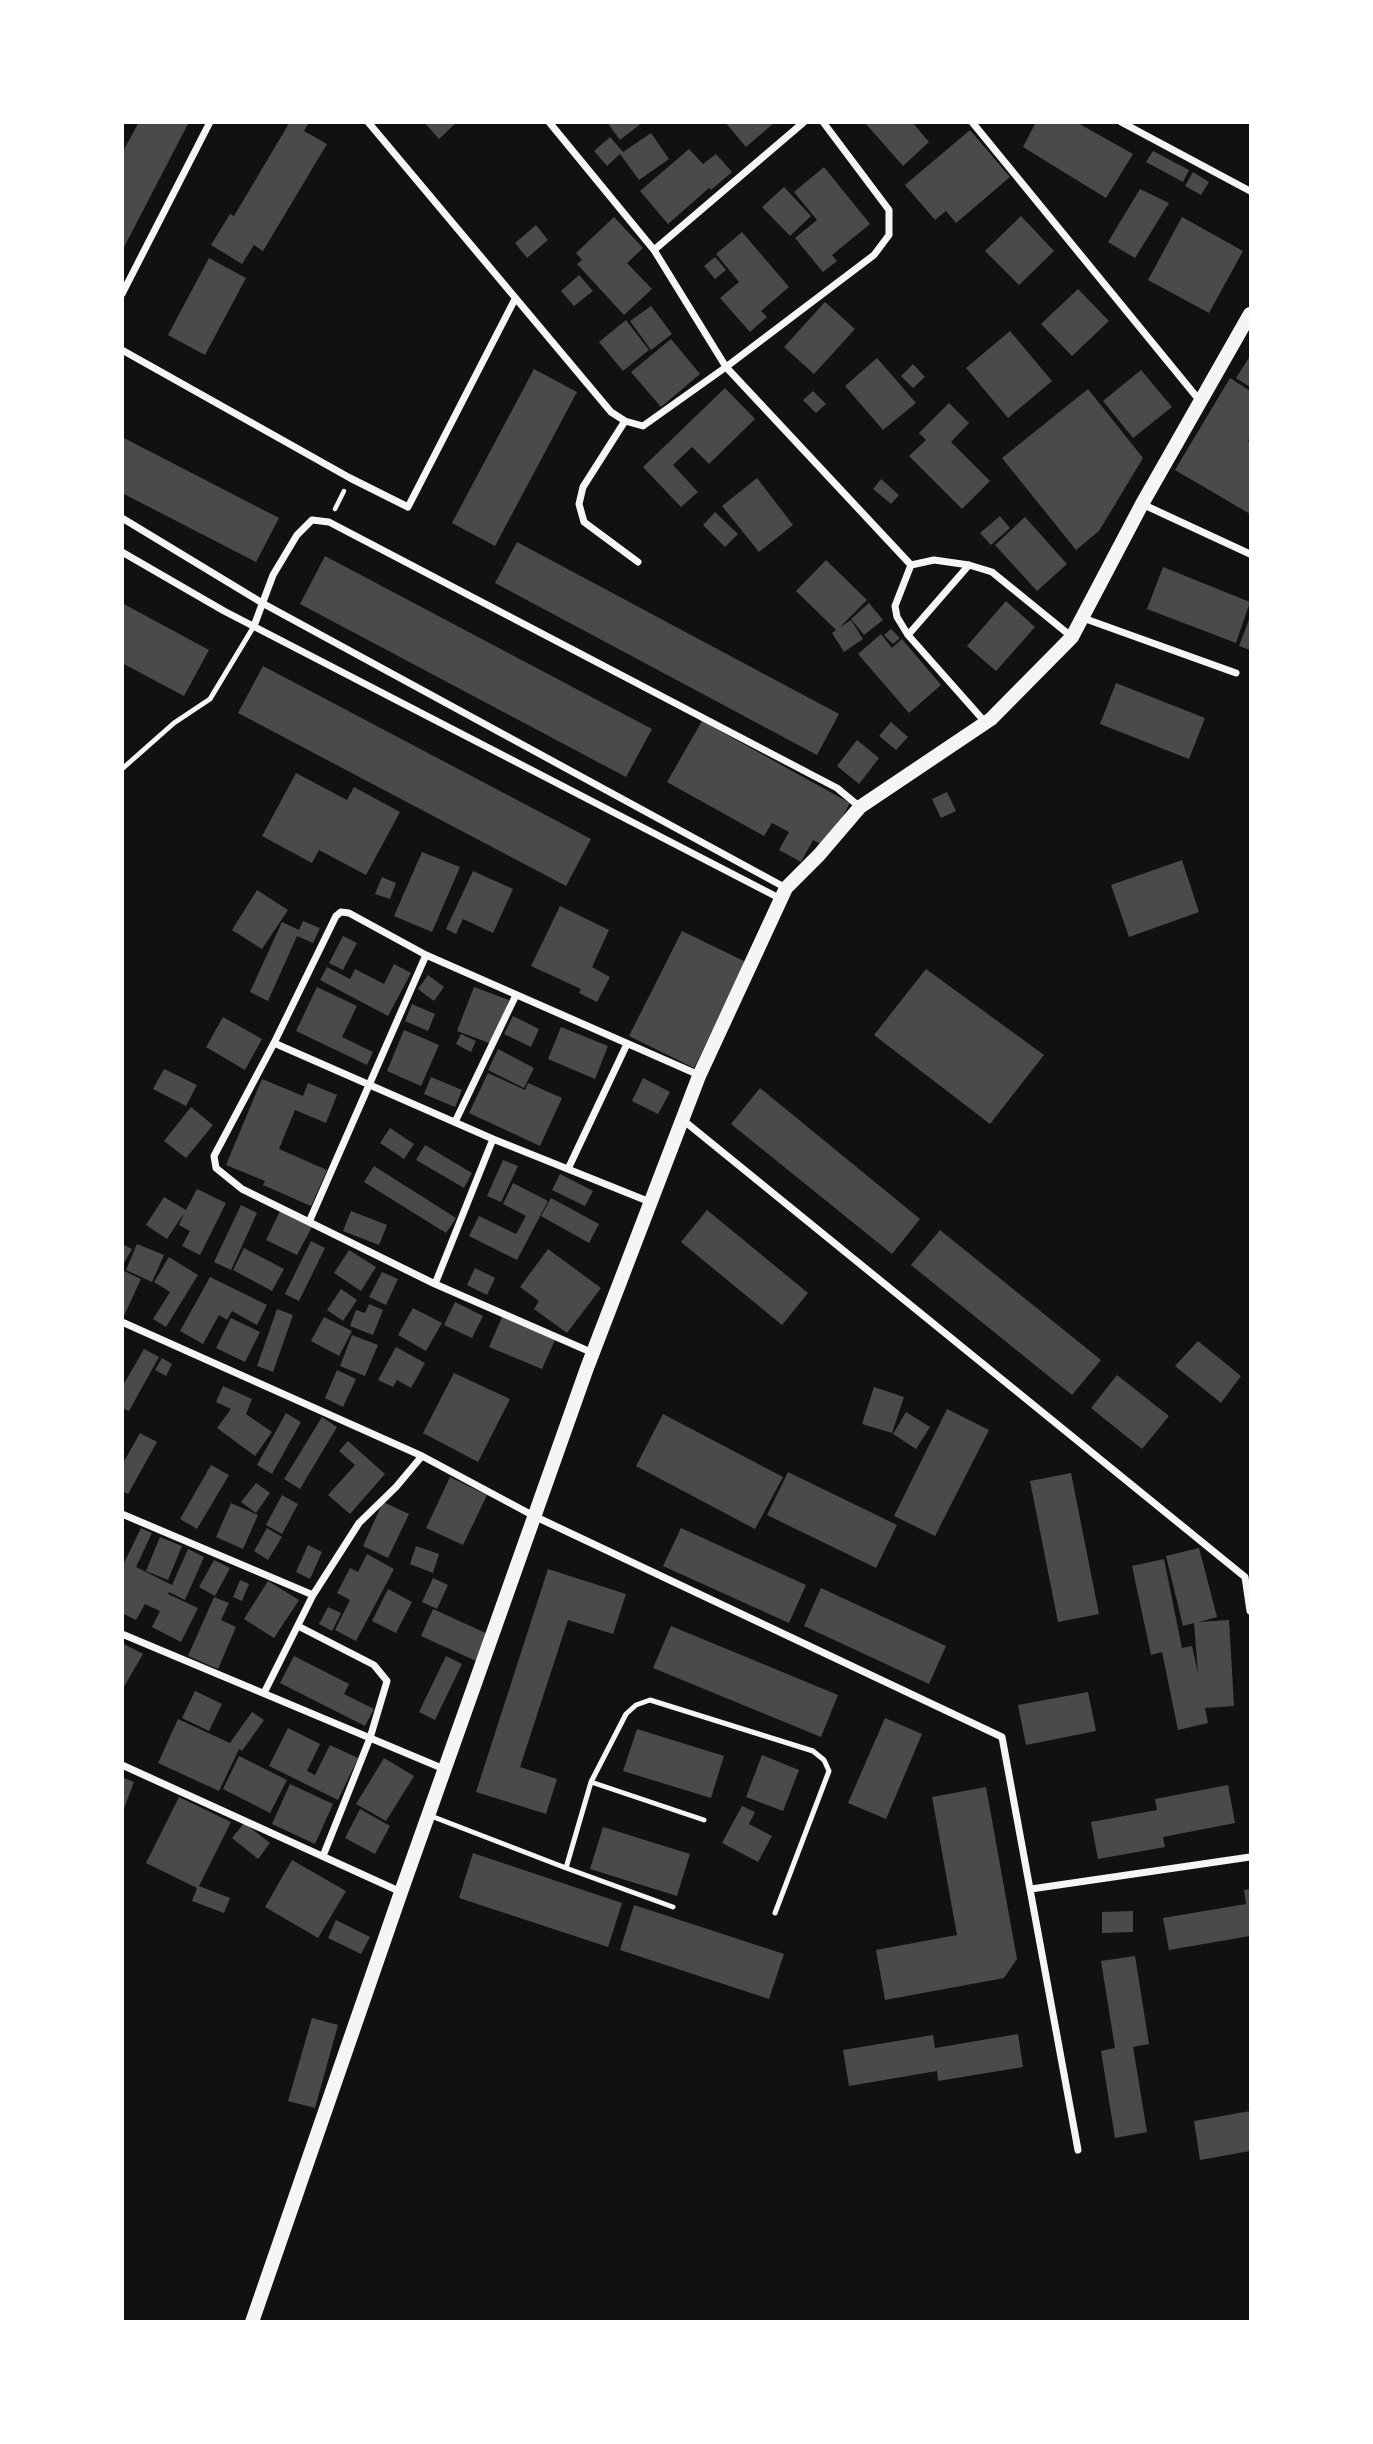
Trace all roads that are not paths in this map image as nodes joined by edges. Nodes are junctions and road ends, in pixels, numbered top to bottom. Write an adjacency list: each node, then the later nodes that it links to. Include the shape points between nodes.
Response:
1 (210, 122): 10 (street)
2 (368, 122): 11 (street)
3 (549, 122): 9 (street)
4 (804, 122): 9 (street)
5 (823, 122): 14 (street, via 889,209 889,235 874,255)
6 (972, 122): 15 (street)
7 (1121, 122): 8 (street)
8 (1251, 191)
9 (654, 250): 14 (street)
10 (122, 294)
11 (515, 299): 13 (street, via 408,507); 16 (street, via 611,412)
12 (1251, 314): 15 (main road)
13 (122, 350)
14 (726, 367): 16 (street, via 643,426); 22 (street)
15 (1200, 401): 17 (main road)
16 (625, 421): 21 (street, via 583,486 579,504 584,522)
17 (1142, 504): 20 (street); 25 (main road)
18 (122, 518): 24 (street)
19 (122, 552): 26 (street)
20 (1251, 554)
21 (638, 562)
22 (911, 565): 23 (street, via 934,560); 27 (street, via 895,606)
23 (970, 565): 27 (street); 28 (street, via 992,572)
24 (264, 604): 26 (street); 32 (street, via 273,575 297,535 312,520 329,522 837,788); 33 (street)
25 (1083, 618): 28 (main road); 29 (street)
26 (254, 626): 31 (lane, via 210,699 174,723); 33 (street)
27 (908, 635): 30 (street)
28 (1072, 637): 30 (main road)
29 (1236, 673)
30 (985, 722): 32 (main road)
31 (122, 769)
32 (860, 807): 33 (main road)
33 (784, 894): 38 (main road)
34 (426, 955): 35 (street); 36 (street, via 341,912); 39 (street)
35 (516, 995): 37 (street); 41 (street)
36 (274, 1043): 39 (street); 45 (street, via 214,1156 216,1168 242,1189)
37 (627, 1044): 38 (street); 43 (street)
38 (699, 1076): 40 (main road)
39 (368, 1083): 41 (street); 45 (street)
40 (683, 1119): 44 (main road); 53 (street, via 1245,1577)
41 (455, 1122): 42 (street)
42 (493, 1139): 43 (street); 46 (street)
43 (568, 1169): 44 (street)
44 (651, 1202): 48 (main road)
45 (309, 1222): 46 (street)
46 (435, 1284): 48 (street)
47 (122, 1322): 49 (street)
48 (593, 1353): 51 (main road)
49 (422, 1456): 51 (street); 52 (street, via 359,1523)
50 (122, 1514): 52 (street)
51 (534, 1516): 59 (main road); 66 (street, via 1002,1737)
52 (313, 1595): 54 (street)
53 (1251, 1611)
54 (298, 1626): 56 (street); 57 (street, via 383,1674 387,1681)
55 (122, 1634): 56 (street)
56 (264, 1693): 57 (street)
57 (370, 1738): 59 (street); 63 (street)
58 (122, 1765): 63 (street)
59 (444, 1769): 61 (main road)
60 (591, 1782): 62 (lane); 65 (lane); 69 (lane, via 626,1714 636,1704 650,1700 813,1751 829,1771)
61 (428, 1815): 65 (lane); 67 (main road)
62 (705, 1820)
63 (323, 1856): 67 (street)
64 (1251, 1857): 66 (street)
65 (566, 1868): 68 (lane)
66 (1031, 1889): 70 (street)
67 (401, 1892): 71 (main road)
68 (673, 1907)
69 (775, 1913)
70 (1078, 2150)
71 (252, 2322)

